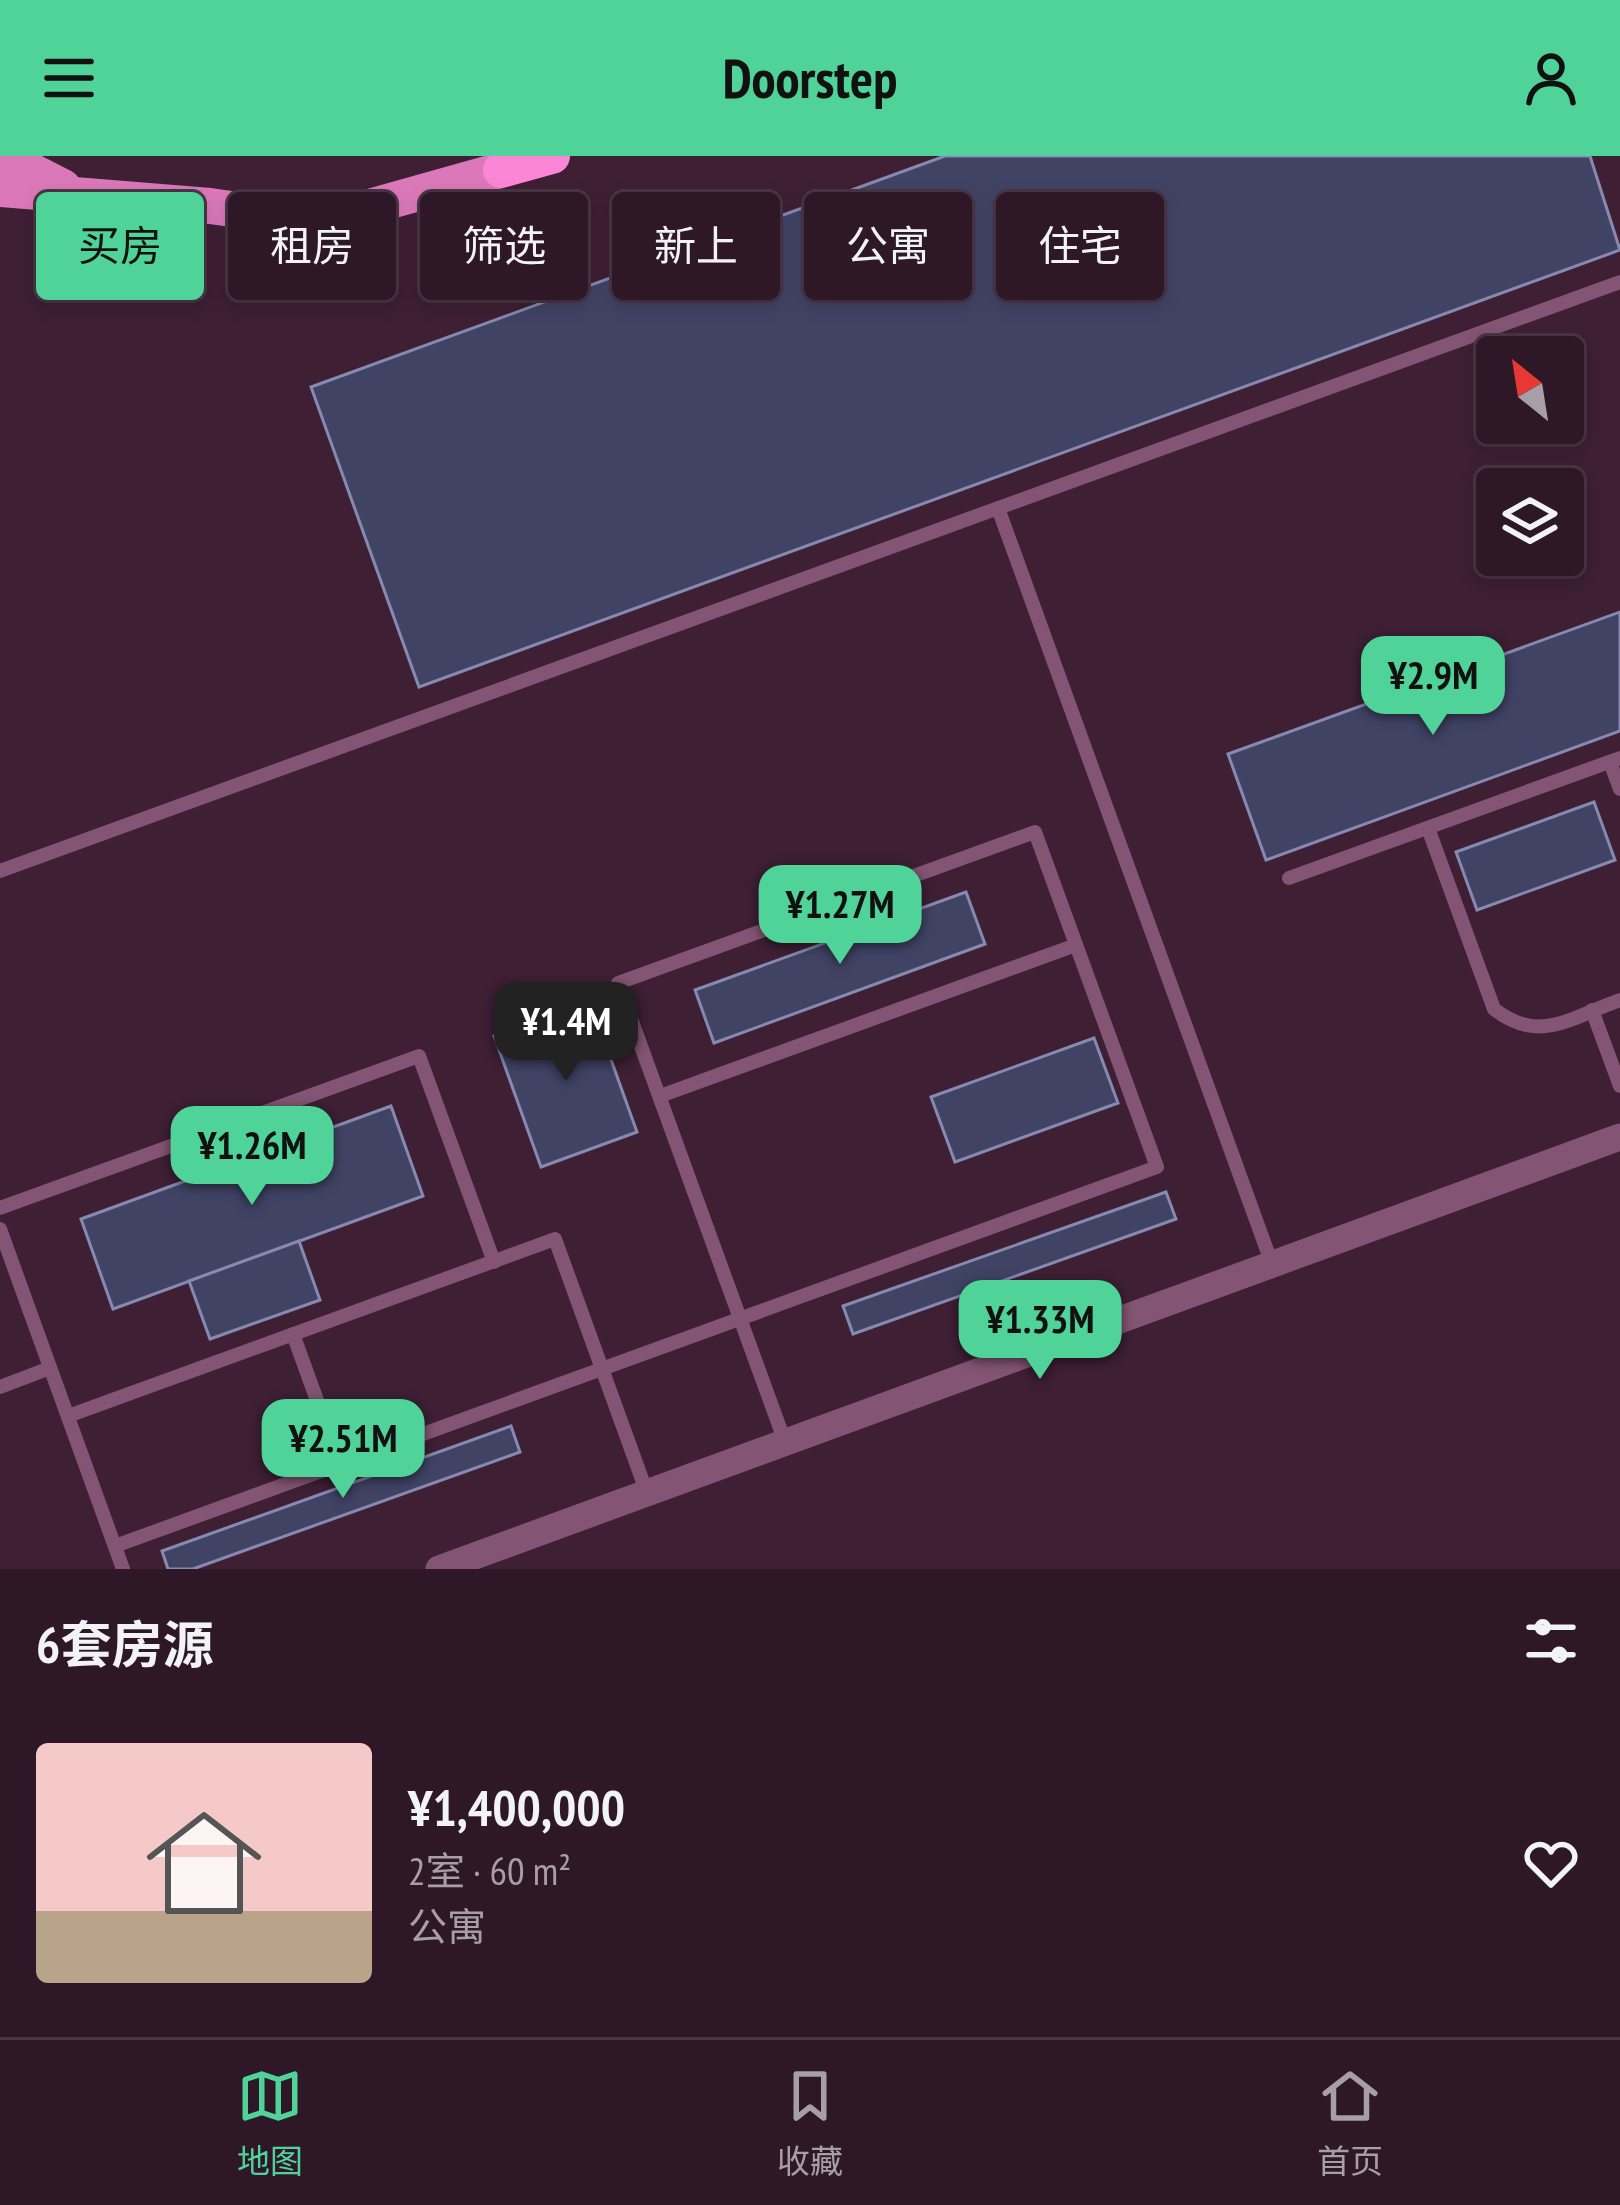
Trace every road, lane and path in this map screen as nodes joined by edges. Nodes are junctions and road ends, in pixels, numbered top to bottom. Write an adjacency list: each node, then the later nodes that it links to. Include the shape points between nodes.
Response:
1 (2, 156): 5 (main road)
2 (551, 156): 3 (highway)
3 (502, 170): 7 (main road, via 319,221)
4 (0, 190): 6 (main road)
5 (72, 192)
6 (36, 193)
7 (204, 206)
8 (1620, 282): 9 (lane)
9 (998, 508): 13 (lane); 24 (lane)
10 (1615, 760): 11 (lane); 12 (lane)
11 (1620, 789)
12 (1428, 828): 14 (lane); 17 (lane, via 1494,1010 1538,1030)
13 (0, 871)
14 (1289, 878)
15 (1076, 944): 19 (lane); 19 (lane, via 1035,832 618,983); 25 (lane, via 1157,1167)
16 (1620, 1000): 17 (lane)
17 (1592, 1010): 18 (lane)
18 (1620, 1086)
19 (659, 1096): 25 (lane)
20 (1620, 1137): 24 (street)
21 (0, 1208): 23 (lane, via 419,1056)
22 (0, 1229): 27 (lane)
23 (494, 1262): 26 (lane); 28 (lane, via 555,1239)
24 (1272, 1264): 31 (street)
25 (740, 1318): 28 (lane); 31 (lane)
26 (293, 1334): 30 (lane); 32 (lane)
27 (50, 1368): 29 (lane); 30 (lane)
28 (602, 1369): 32 (lane); 33 (lane)
29 (0, 1387)
30 (68, 1417): 34 (lane)
31 (785, 1442): 33 (street)
32 (340, 1464): 34 (lane)
33 (646, 1493): 36 (street)
34 (115, 1546): 35 (lane)
35 (123, 1569)
36 (439, 1569)

